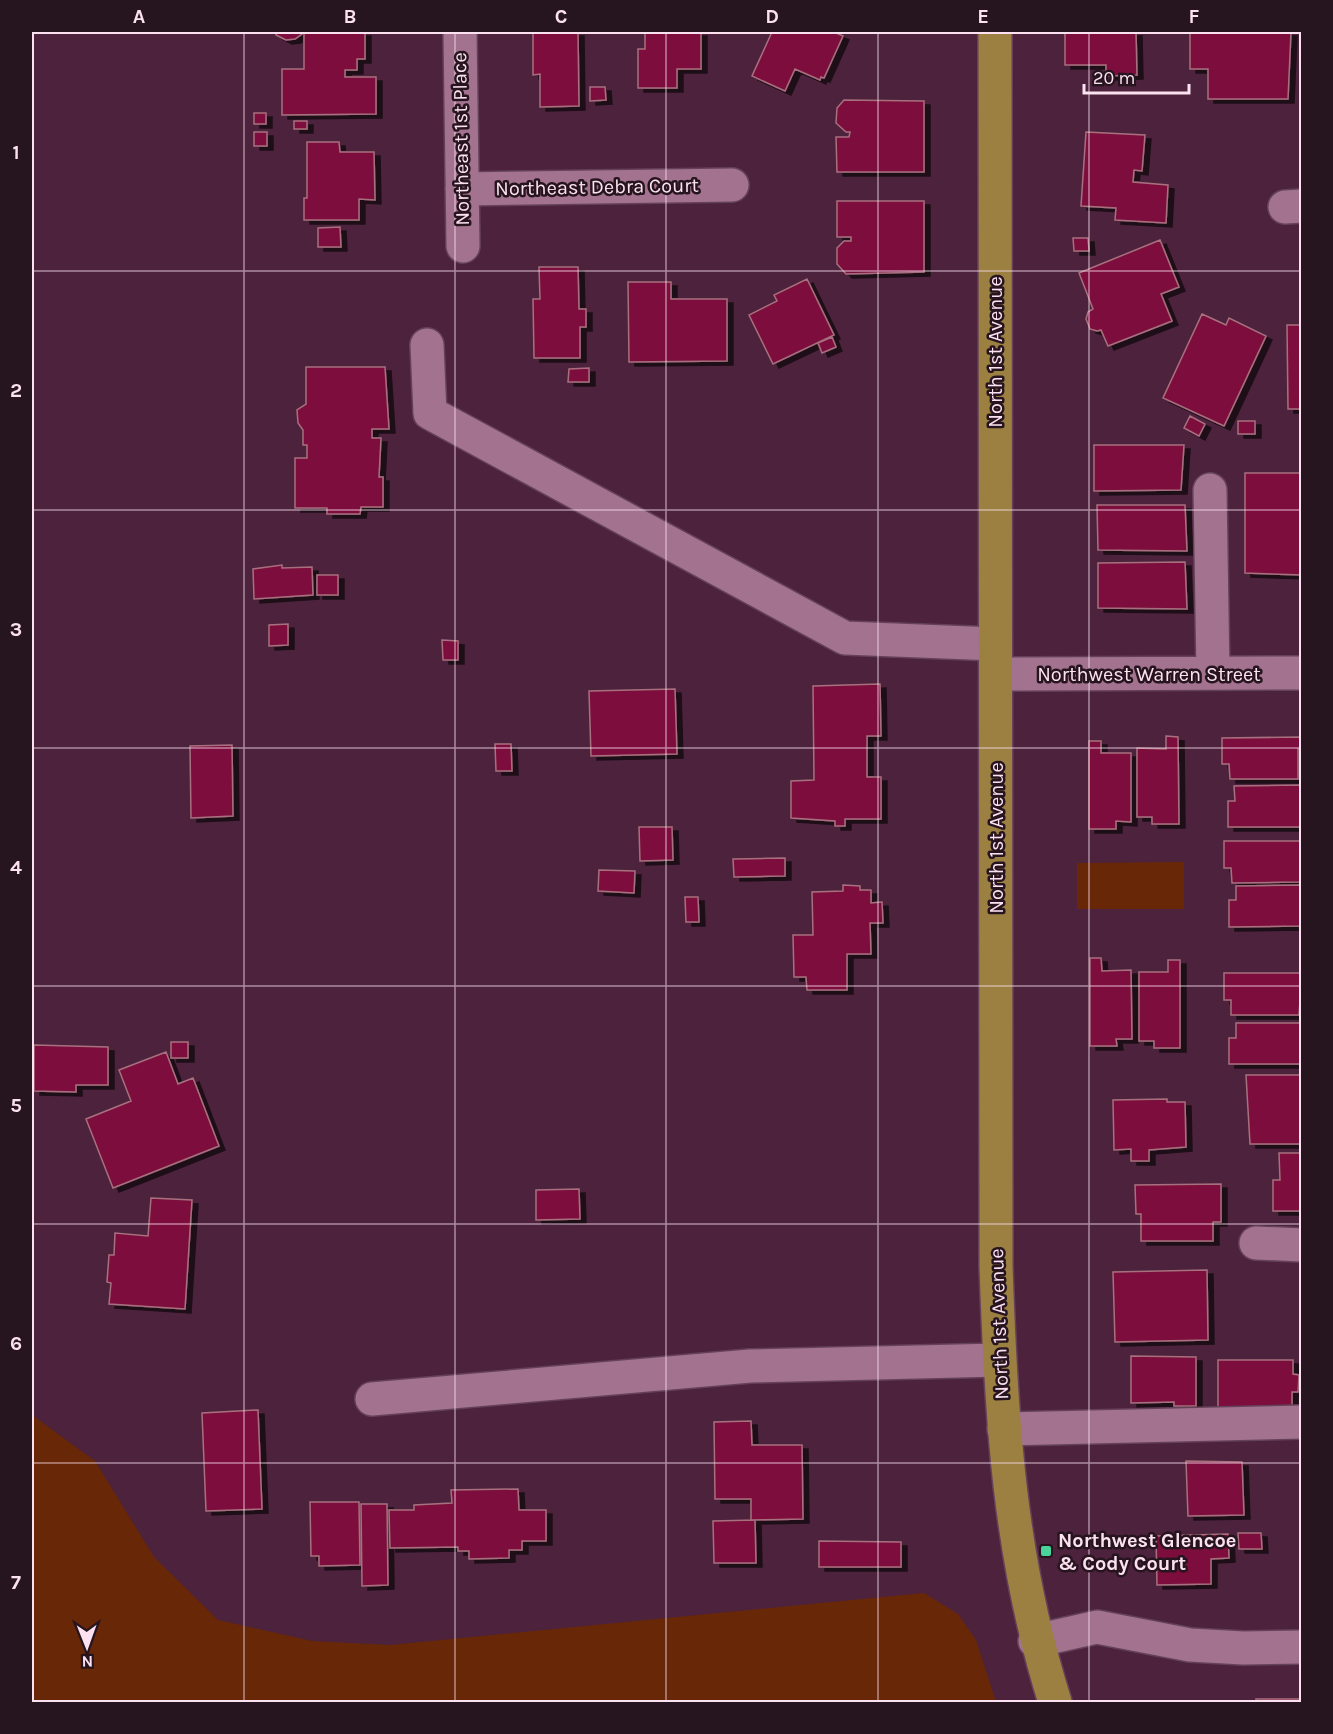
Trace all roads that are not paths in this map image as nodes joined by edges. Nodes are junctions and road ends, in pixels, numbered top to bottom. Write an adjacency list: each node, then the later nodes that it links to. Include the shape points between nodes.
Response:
1 (460, 32): 4 (street, Northeast 1st Place)
2 (995, 32): 8 (main road, North 1st Avenue)
3 (732, 185): 4 (street, Northeast Debra Court)
4 (462, 189): 5 (street, Northeast 1st Place)
5 (463, 246)
6 (427, 345): 8 (street, Northwest Warren Street, via 430,413 845,638)
7 (1210, 490): 9 (street)
8 (996, 659): 9 (street, Northwest Warren Street); 13 (main road, North 1st Avenue)
9 (1213, 673): 10 (street, Northwest Warren Street)
10 (1302, 673)
11 (1256, 1243): 12 (street)
12 (1302, 1245)
13 (999, 1360): 14 (street, via 750,1366); 16 (main road, North 1st Avenue)
14 (372, 1399)
15 (1302, 1422): 16 (street)
16 (1004, 1429): 17 (main road, North 1st Avenue, via 1007,1483)
17 (1035, 1641): 18 (street, via 1097,1627 1190,1645); 19 (main road, North 1st Avenue)
18 (1302, 1647)
19 (1055, 1702)

